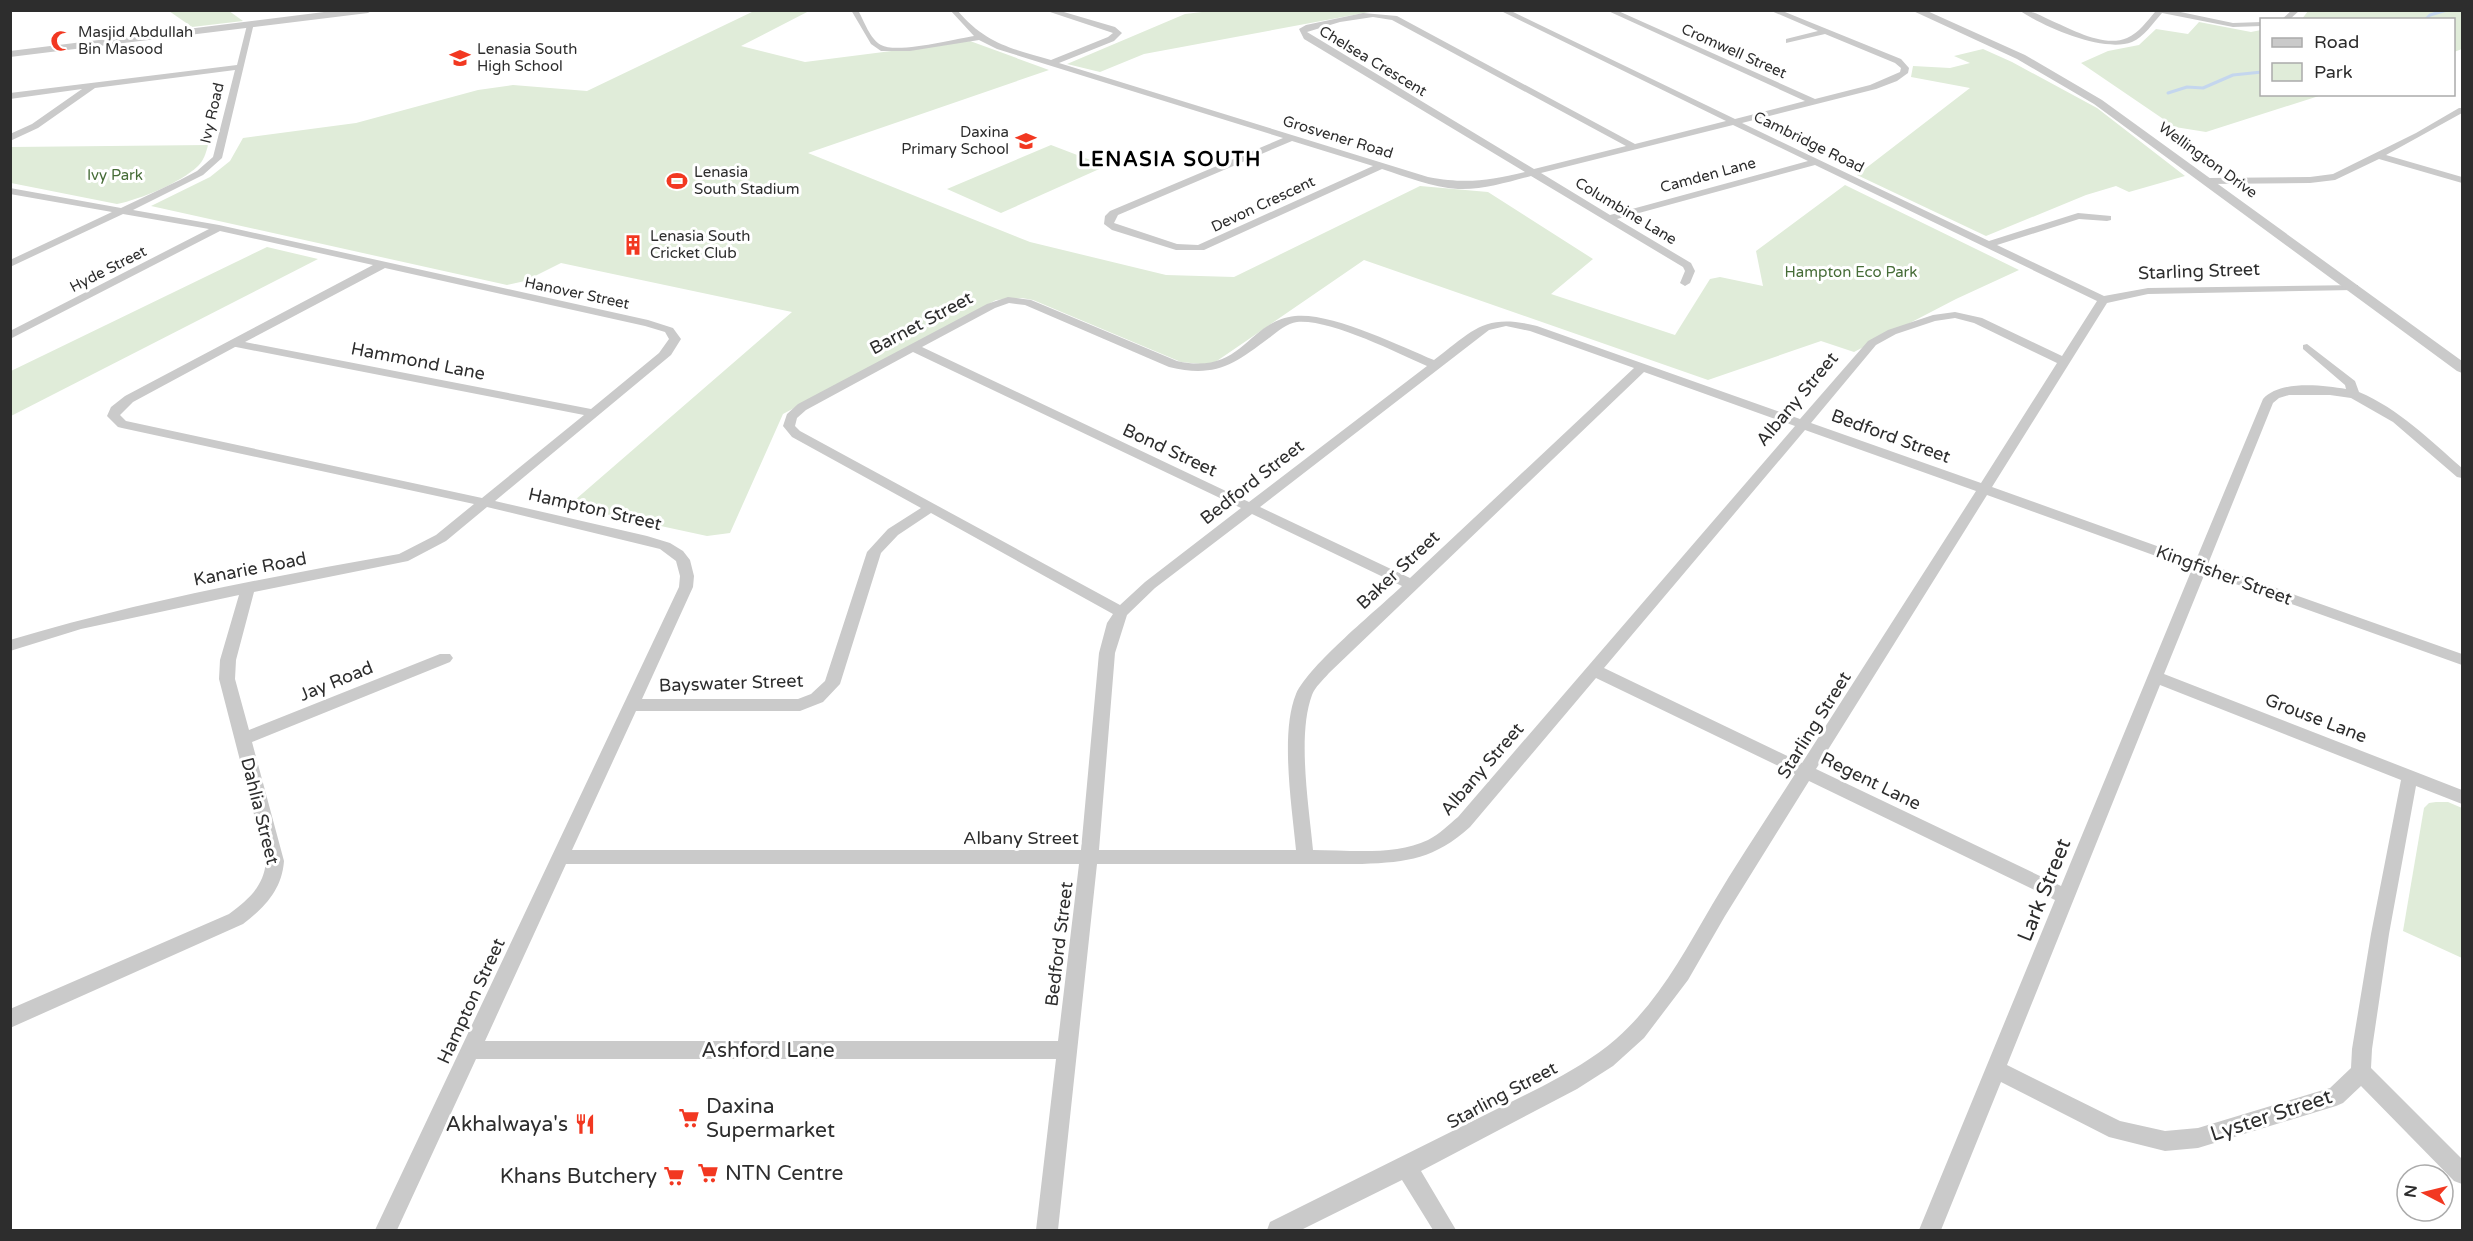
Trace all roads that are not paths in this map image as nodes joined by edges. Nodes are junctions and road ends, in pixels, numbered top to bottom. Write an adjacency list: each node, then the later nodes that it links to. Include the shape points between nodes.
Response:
1 (368, 10): 12 (street)
2 (854, 10): 14 (street, via 881,48)
3 (953, 10): 14 (street, Grosvener Road)
4 (1047, 10): 17 (street, via 1118,33)
5 (1502, 10): 23 (street, Cambridge Road)
6 (1609, 10): 21 (street, Cromwell Street)
7 (1772, 10): 13 (street)
8 (1916, 10): 32 (street, Wellington Drive, via 2057,76)
9 (2022, 10): 10 (street, via 2085,36 2116,42 2130,40)
10 (2158, 11): 11 (street, via 2233,25)
11 (2260, 24)
12 (251, 25): 16 (street); 18 (street, Ivy Road)
13 (1825, 32): 15 (street); 21 (street, Grosvener Road, via 1905,68 1904,73 1889,82)
14 (978, 38): 17 (street, Grosvener Road)
15 (1789, 41)
16 (10, 54)
17 (1051, 63): 25 (street, Grosvener Road)
18 (238, 67): 19 (street); 36 (street, Ivy Road, via 217,158 200,173)
19 (93, 86): 20 (street); 24 (street, via 35,126)
20 (10, 96)
21 (1814, 102): 23 (street, Grosvener Road)
22 (2463, 110): 27 (street)
23 (1732, 122): 26 (street, Grosvener Road); 28 (street, Cambridge Road)
24 (10, 138)
25 (1291, 138): 29 (street, Grosvener Road); 29 (street, Devon Crescent, via 1114,213 1109,224 1176,247 1200,248)
26 (1634, 147): 30 (street, Grosvener Road); 30 (street, Chelsea Crescent, via 1394,18 1366,16 1309,27 1302,32)
27 (2379, 156): 31 (street); 32 (street, via 2344,175 2325,180)
28 (1815, 162): 37 (street, Camden Lane); 40 (street, Cambridge Road)
29 (1381, 166): 30 (street, Grosvener Road, via 1435,182 1465,186)
30 (1532, 173): 37 (street, Columbine Lane)
31 (2463, 180)
32 (2208, 181): 44 (street, Wellington Drive)
33 (10, 191): 34 (street, Hanover Street)
34 (28, 194): 35 (street); 36 (street, Hanover Street)
35 (10, 202)
36 (122, 210): 39 (street, Hanover Street); 41 (street, Ivy Road)
37 (1609, 218): 43 (street, Columbine Lane, via 1687,266 1690,274)
38 (2107, 218): 40 (street, via 2078,216)
39 (219, 228): 42 (street, Hanover Street); 46 (street, Hyde Street)
40 (1986, 245): 45 (street, Cambridge Road)
41 (10, 264)
42 (382, 265): 47 (street, Hampton Street); 55 (street, Hanover Street, via 648,323 674,334 674,345 667,353)
43 (1685, 283)
44 (2354, 287): 45 (street, Starling Street, via 2148,291); 53 (street, Wellington Drive)
45 (2103, 300): 50 (street, Starling Street)
46 (10, 336)
47 (236, 344): 55 (street, Hammond Lane); 59 (street, Hampton Street, via 129,399 113,416 122,424)
48 (2307, 347): 54 (street, via 2351,384)
49 (914, 348): 51 (street, Barnet Street, via 991,306 1017,300 1173,364 1197,370 1218,367 1277,327 1298,318 1320,321); 60 (street, Barnet Street, via 801,407 790,417 789,426 796,434); 61 (street, Bond Street)
50 (2064, 362): 56 (street, Albany Street, via 1970,317 1941,316 1872,343); 58 (street, Starling Street)
51 (1435, 364): 52 (street, Bedford Street, via 1479,330 1498,323 1533,328); 61 (street, Bedford Street)
52 (1641, 368): 56 (street, Bedford Street); 63 (street, Baker Street)
53 (2463, 368)
54 (2353, 394): 57 (street, via 2382,409); 62 (street, Lark Street, via 2331,390 2272,396)
55 (592, 413): 59 (street, Hanover Street)
56 (1800, 424): 58 (street, Bedford Street); 69 (street, Albany Street)
57 (2463, 474)
58 (1984, 490): 62 (street, Kingfisher Street); 73 (street, Starling Street)
59 (483, 503): 64 (street, Kanarie Road, via 441,538 403,558); 71 (street, Hampton Street, via 647,540 683,558 688,574 686,587)
60 (930, 508): 65 (street, Barnet Street); 71 (street, Bayswater Street, via 898,528 874,552 832,684 822,694 800,705)
61 (1250, 508): 63 (street, Bond Street); 65 (street, Bedford Street)
62 (2200, 566): 68 (street, Kingfisher Street); 70 (street, Lark Street)
63 (1411, 584): 76 (street, Baker Street, via 1323,669 1304,696 1298,729)
64 (248, 589): 66 (street, Kanarie Road, via 78,625); 72 (street, Dahlia Street, via 228,660 227,679)
65 (1121, 612): 78 (street, Bedford Street, via 1107,653)
66 (10, 646)
67 (446, 658): 72 (street, Jay Road)
68 (2463, 660)
69 (1594, 670): 73 (street, Regent Lane); 76 (street, Albany Street, via 1464,822 1443,840 1426,849 1383,856)
70 (2155, 677): 74 (street, Grouse Lane); 79 (street, Lark Street)
71 (630, 705): 77 (street, Hampton Street)
72 (242, 739): 80 (street, Dahlia Street, via 275,861 274,879 258,902 236,919)
73 (1808, 772): 79 (street, Regent Lane); 85 (street, Starling Street, via 1718,911 1697,951 1636,1032 1610,1055 1558,1089)
74 (2410, 776): 75 (street, Grouse Lane); 84 (street, via 2380,934 2361,1049)
75 (2463, 797)
76 (1305, 856): 78 (street, Albany Street)
77 (559, 857): 78 (street, Albany Street); 81 (street, Hampton Street)
78 (1089, 858): 82 (street, Bedford Street)
79 (2065, 896): 83 (street, Lark Street)
80 (10, 1019)
81 (470, 1050): 82 (street, Ashford Lane); 87 (street, Hampton Street)
82 (1066, 1050): 88 (street, Bedford Street)
83 (1995, 1069): 84 (street, Lyster Street, via 2117,1130 2165,1141 2198,1138 2336,1096); 91 (street, Lark Street)
84 (2361, 1072): 86 (street)
85 (1407, 1168): 89 (street, Starling Street); 90 (street)
86 (2463, 1174)
87 (386, 1230)
88 (1047, 1230)
89 (1278, 1230)
90 (1445, 1230)
91 (1930, 1230)

